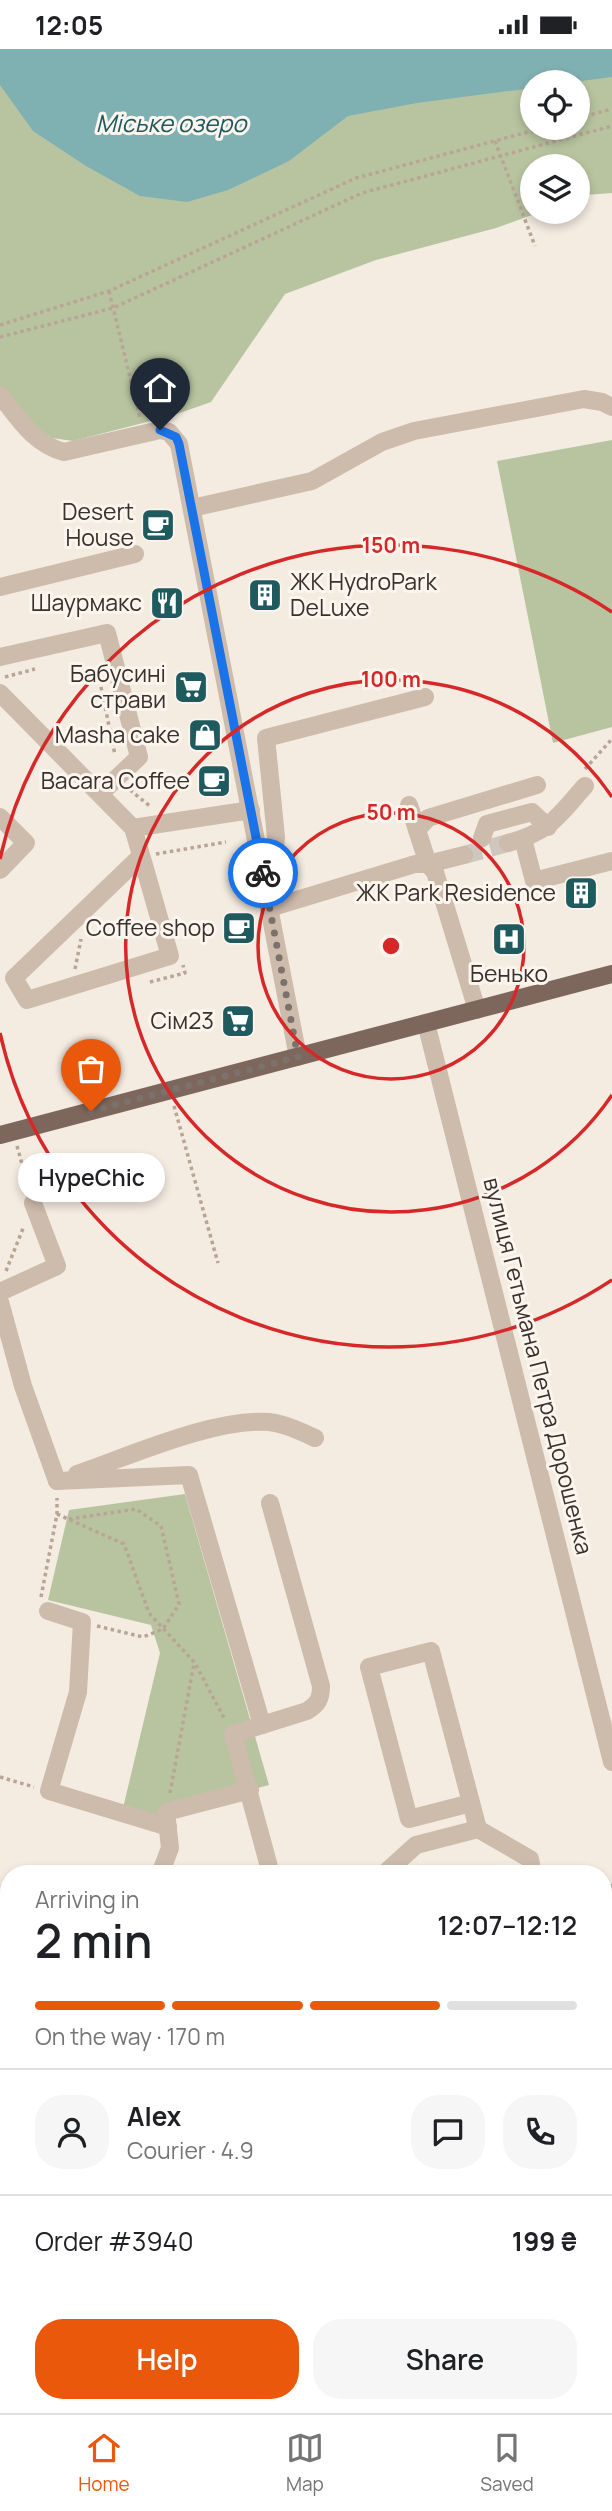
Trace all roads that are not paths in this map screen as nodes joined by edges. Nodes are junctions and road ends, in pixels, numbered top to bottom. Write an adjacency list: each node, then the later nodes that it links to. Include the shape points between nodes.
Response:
1 (0, 395): 3 (street, via 35,438 64,452 160,430 169,432 179,444)
2 (612, 407): 3 (street, via 584,399 414,431 382,442 312,481)
3 (192, 508): 13 (street)
4 (135, 554): 5 (street)
5 (0, 587)
6 (0, 657): 11 (street, via 107,633 139,757)
7 (0, 693): 11 (street)
8 (425, 697): 24 (street, via 266,738 276,838)
9 (537, 785): 17 (street, via 428,818)
10 (585, 786): 15 (street)
11 (100, 794): 16 (street)
12 (410, 806): 17 (street)
13 (251, 810): 16 (street); 24 (street)
14 (0, 817): 23 (street, via 26,843)
15 (548, 827): 18 (street, via 532,812 487,824); 21 (street, via 515,841 534,881)
16 (133, 828): 20 (street)
17 (417, 830): 22 (street)
18 (482, 838)
19 (464, 855): 22 (street)
20 (141, 856): 20 (street, via 170,955 27,1000 14,978)
21 (612, 861)
22 (428, 864): 24 (street); 26 (street, via 435,872)
23 (0, 870)
24 (270, 908): 28 (street)
25 (612, 974): 26 (main road)
26 (477, 1010): 27 (main road)
27 (426, 1023): 28 (main road); 38 (street, вулиця Гетьмана Петра Дорошенка)
28 (298, 1057): 29 (main road)
29 (0, 1135)
30 (33, 1203): 31 (street, via 57,1266)
31 (0, 1291)
32 (0, 1302): 34 (street, via 23,1386)
33 (314, 1438): 34 (street, via 267,1422 214,1427)
34 (57, 1481): 37 (street, via 189,1475)
35 (270, 1503): 37 (street, via 321,1696 307,1711)
36 (48, 1611): 42 (street, via 82,1622 78,1692 49,1791)
37 (262, 1725): 39 (street, via 233,1734)
38 (612, 1762)
39 (250, 1790): 42 (street); 46 (street)
40 (471, 1803): 41 (street); 41 (street, via 431,1651 369,1667); 43 (street)
41 (409, 1819): 44 (street)
42 (167, 1820): 45 (street, via 170,1848)
43 (478, 1829): 44 (street); 48 (street, via 530,1859)
44 (416, 1845): 47 (street)
45 (163, 1865)
46 (269, 1865)
47 (394, 1865)
48 (531, 1865)

